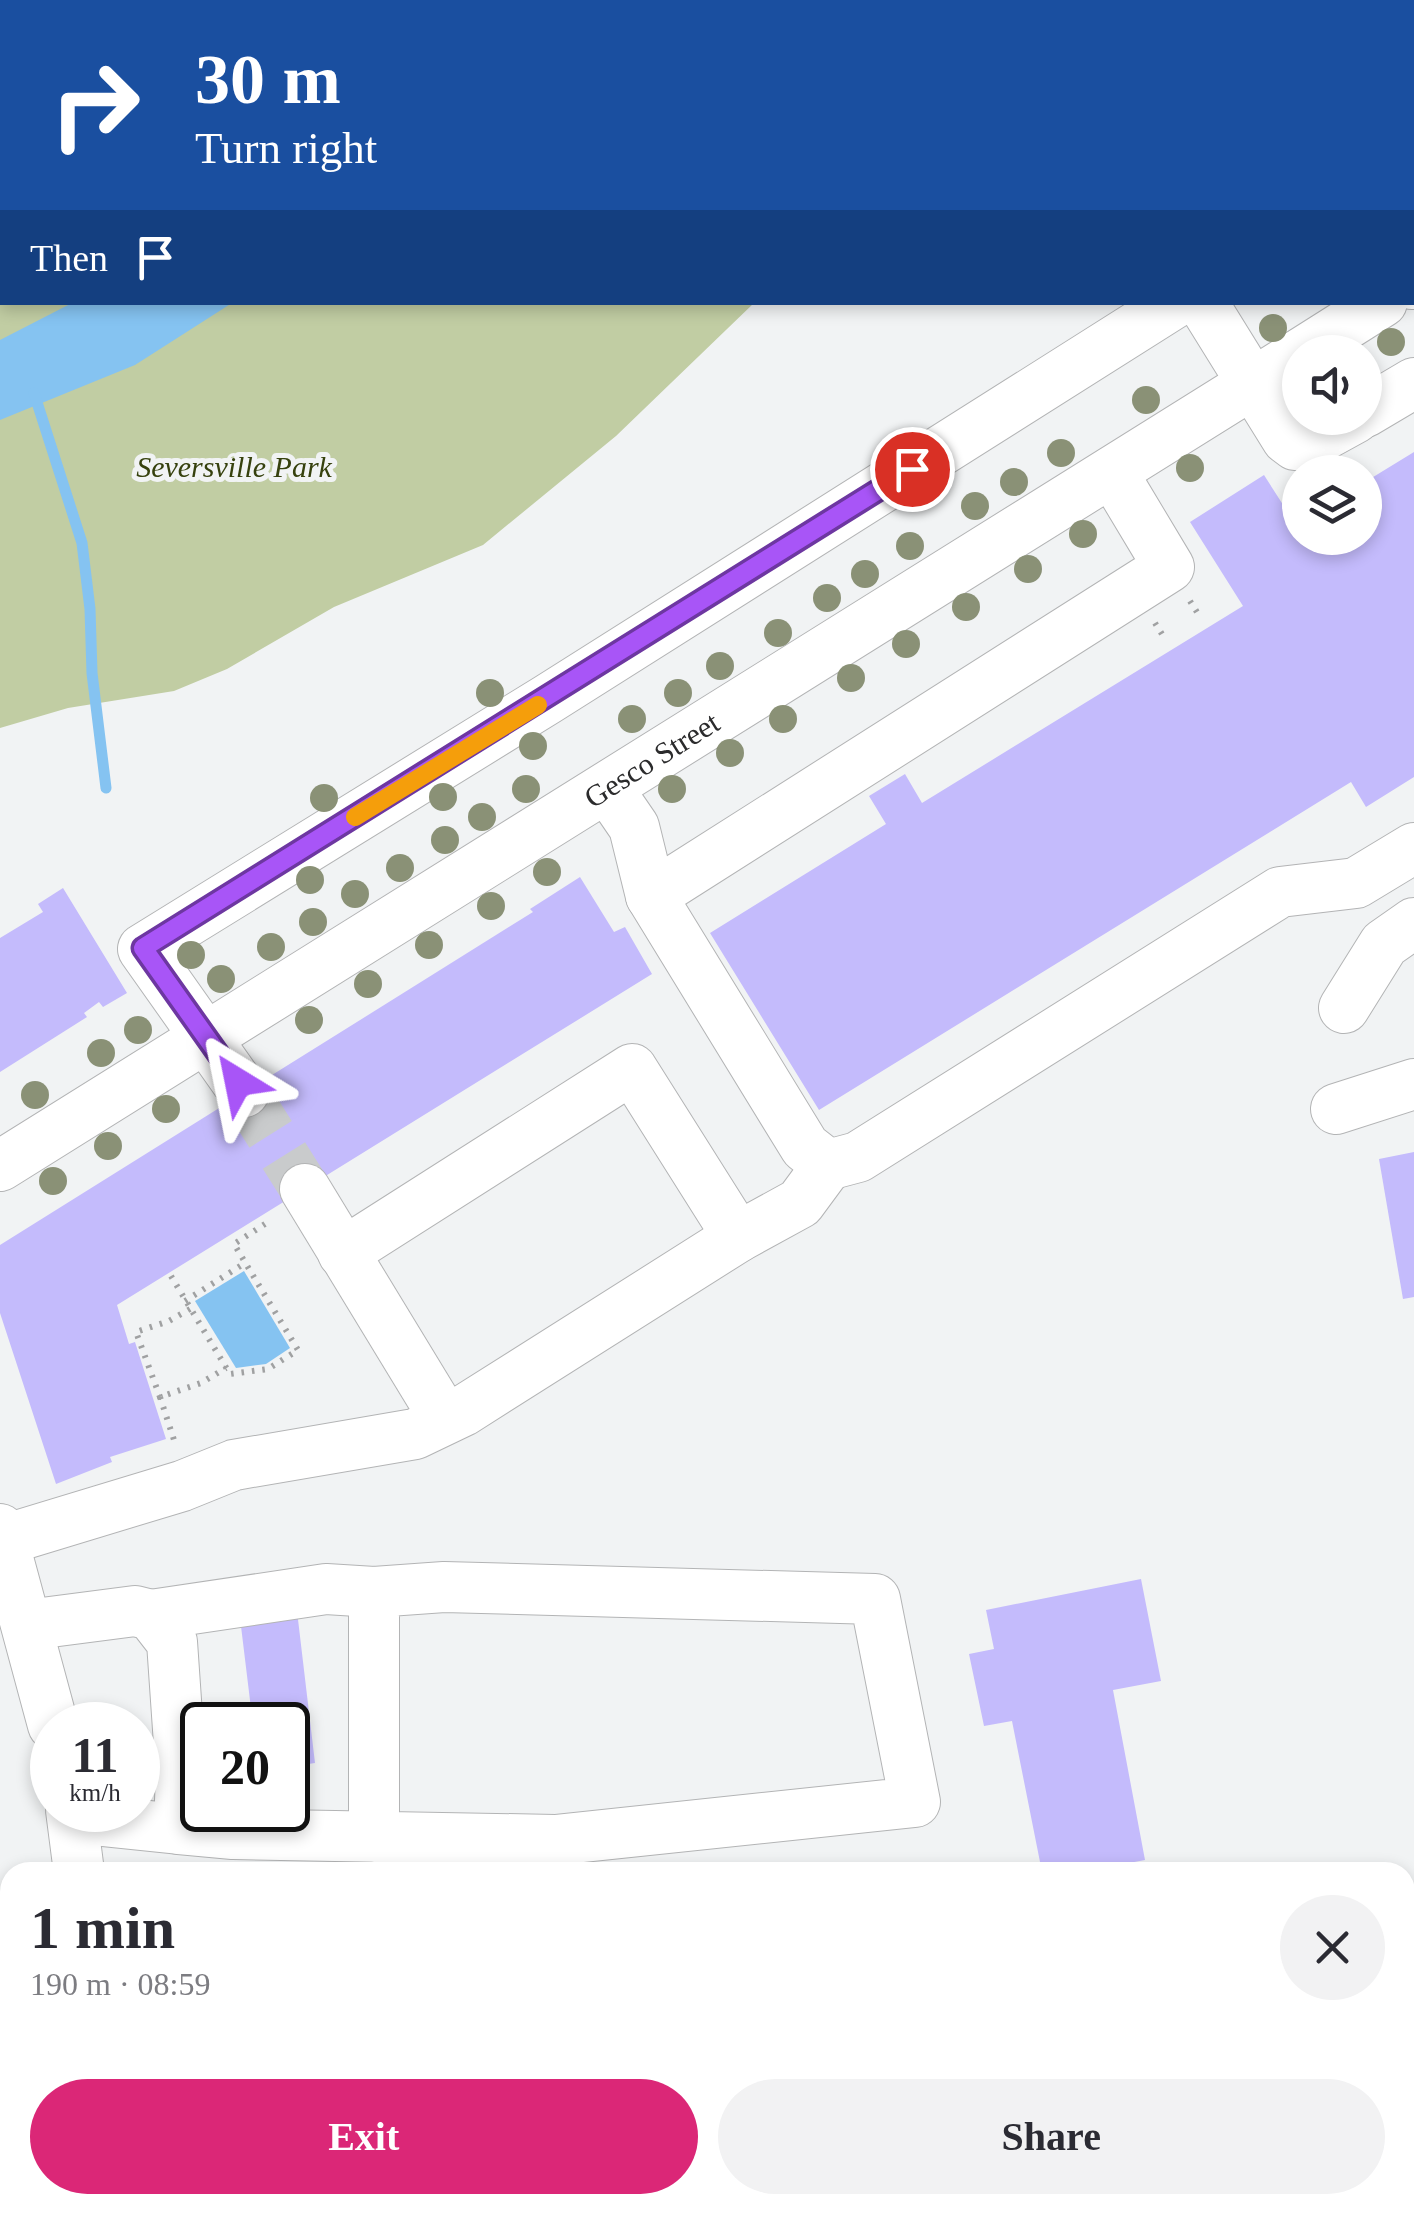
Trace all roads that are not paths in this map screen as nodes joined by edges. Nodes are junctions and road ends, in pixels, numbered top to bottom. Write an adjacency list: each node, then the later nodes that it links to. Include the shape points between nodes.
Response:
1 (1171, 305): 18 (street, via 143,948)
2 (1204, 305): 7 (street)
3 (1377, 305): 4 (street, Gesco Street)
4 (1330, 335)
5 (1282, 365): 7 (street, Gesco Street)
6 (1414, 383): 8 (street)
7 (1253, 384): 9 (street); 12 (street, Gesco Street)
8 (1382, 402)
9 (1282, 430)
10 (1285, 435): 11 (street, via 1304,446)
11 (1324, 435)
12 (1112, 472): 13 (street, Gesco Street); 15 (street, via 1169,567)
13 (608, 789): 15 (street, via 634,827); 18 (street, Gesco Street)
14 (1414, 848): 22 (street, via 1356,883 1280,892 858,1157)
15 (651, 896): 22 (street, via 805,1147)
16 (1414, 923): 17 (street, via 1384,944)
17 (1344, 1008)
18 (206, 1038): 20 (street); 23 (street, Gesco Street)
19 (1414, 1084): 21 (street)
20 (244, 1092)
21 (1336, 1109)
22 (828, 1165): 25 (street, via 800,1203)
23 (0, 1166)
24 (305, 1189): 26 (street)
25 (738, 1237): 26 (street, via 632,1068); 27 (street)
26 (343, 1252): 27 (street)
27 (446, 1419): 28 (street, via 416,1434 234,1465 182,1486)
28 (2, 1534): 31 (street)
29 (374, 1592): 30 (street, via 326,1588); 36 (street); 36 (street, via 875,1599 915,1802 555,1840)
30 (152, 1614): 31 (street); 34 (street, via 172,1642)
31 (28, 1625): 32 (street)
32 (47, 1702)
33 (160, 1826): 34 (street)
34 (179, 1828): 36 (street)
35 (74, 1832): 37 (street)
36 (374, 1837)
37 (78, 1862)

